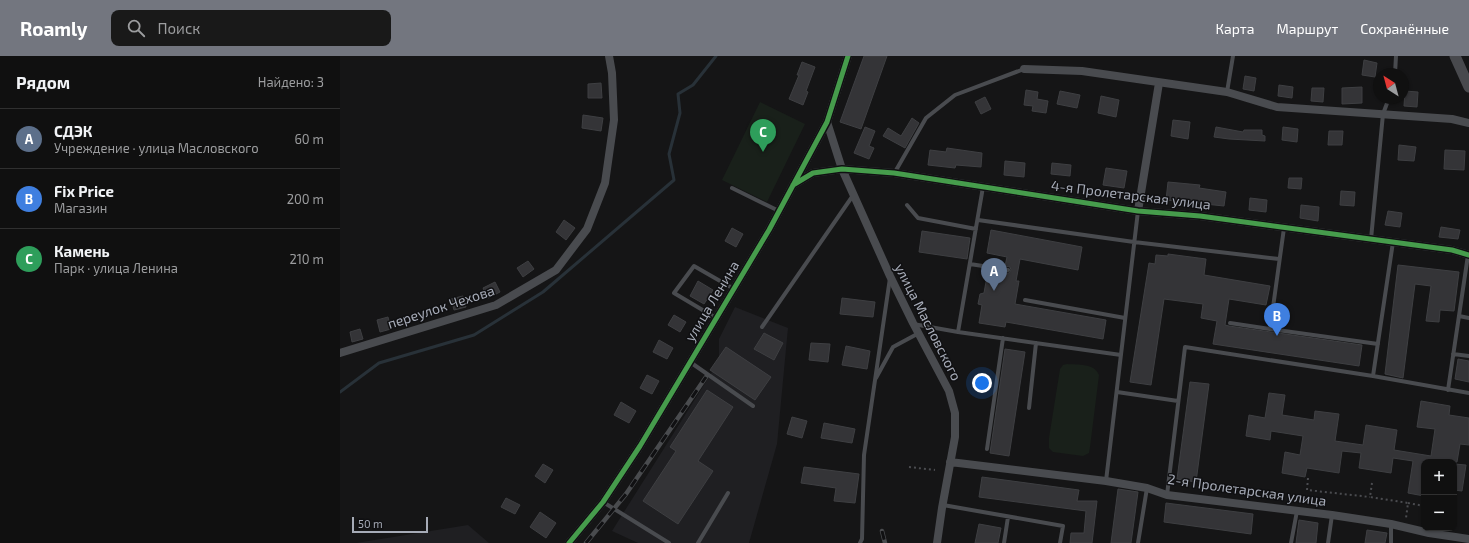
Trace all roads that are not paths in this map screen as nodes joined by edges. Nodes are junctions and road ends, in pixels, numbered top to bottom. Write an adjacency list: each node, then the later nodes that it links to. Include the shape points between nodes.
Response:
1 (609, 56): 50 (street, переулок Чехова, via 614,120 605,182 587,228 556,270 496,305)
2 (848, 56): 13 (street, улица Ленина)
3 (1233, 56): 10 (lane)
4 (1396, 56): 6 (lane)
5 (1455, 56): 9 (street)
6 (1395, 68)
7 (1024, 69): 8 (street, via 1082,71); 16 (lane, via 955,95 926,118)
8 (1159, 82): 10 (street); 23 (street)
9 (1469, 87)
10 (1228, 92): 12 (street, via 1277,107)
11 (1387, 104): 12 (lane)
12 (1383, 114): 14 (street, via 1452,119); 27 (lane)
13 (827, 122): 15 (street, улица Масловского); 17 (street, улица Ленина)
14 (1469, 123)
15 (842, 169): 16 (street, 4-я Пролетарская улица); 17 (street, 4-я Пролетарская улица, via 813,173); 20 (street, улица Масловского)
16 (894, 173): 18 (street, 4-я Пролетарская улица)
17 (793, 185): 22 (street, улица Ленина)
18 (983, 187): 23 (street, 4-я Пролетарская улица); 24 (lane)
19 (732, 188): 22 (lane)
20 (854, 194): 34 (street, улица Масловского); 43 (lane)
21 (907, 205): 26 (lane, via 918,218)
22 (779, 211): 35 (street, улица Ленина)
23 (1138, 211): 25 (street, 4-я Пролетарская улица, via 1200,216); 28 (lane)
24 (978, 220): 26 (lane); 28 (lane)
25 (1284, 228): 27 (street, 4-я Пролетарская улица); 31 (lane)
26 (976, 229): 32 (lane)
27 (1371, 239): 29 (street, 4-я Пролетарская улица)
28 (1134, 242): 31 (lane); 39 (lane)
29 (1393, 242): 30 (street, 4-я Пролетарская улица, via 1452,250); 49 (lane)
30 (1468, 255): 37 (lane)
31 (1279, 259): 44 (lane)
32 (970, 264): 33 (lane); 45 (lane)
33 (1008, 270)
34 (890, 276): 42 (street, улица Масловского); 56 (lane)
35 (734, 289): 38 (street, улица Ленина); 38 (lane, via 694,266 674,293)
36 (1025, 300): 39 (lane)
37 (1458, 316): 40 (lane); 51 (lane)
38 (716, 318): 54 (street, улица Ленина)
39 (1124, 318): 52 (lane)
40 (1469, 318)
41 (1230, 323): 44 (lane)
42 (913, 324): 45 (lane); 46 (street, улица Масловского)
43 (762, 327)
44 (1270, 329): 49 (lane)
45 (958, 332): 47 (lane)
46 (918, 333): 56 (lane, via 893,347); 64 (street, улица Масловского, via 949,391 955,413 955,437)
47 (1003, 338): 48 (lane); 63 (lane)
48 (1036, 342): 52 (lane); 62 (lane)
49 (1378, 344): 55 (lane)
50 (340, 353)
51 (1453, 354): 53 (lane); 57 (lane)
52 (1121, 355): 58 (lane)
53 (1469, 356)
54 (690, 362): 61 (lane); 69 (street, улица Ленина)
55 (1373, 376): 57 (lane); 60 (lane, via 1185,347)
56 (875, 380): 79 (lane, via 864,455)
57 (1448, 390): 59 (lane)
58 (1117, 392): 60 (lane); 65 (lane)
59 (1469, 393)
60 (1178, 401): 68 (lane)
61 (753, 406)
62 (1029, 408)
63 (987, 449)
64 (950, 462): 65 (street, 2-я Пролетарская улица); 70 (street, улица Масловского)
65 (1106, 481): 66 (street, 2-я Пролетарская улица)
66 (1147, 488): 68 (street, 2-я Пролетарская улица); 83 (lane)
67 (728, 493): 78 (lane)
68 (1167, 495): 71 (street, 2-я Пролетарская улица)
69 (603, 502): 76 (street, улица Ленина); 77 (lane)
70 (942, 505): 73 (lane); 80 (street, улица Масловского)
71 (1297, 510): 72 (street, 2-я Пролетарская улица); 84 (lane)
72 (1332, 515): 74 (street, 2-я Пролетарская улица); 85 (lane)
73 (1008, 517): 81 (lane); 82 (lane, via 1063,526)
74 (1391, 524): 75 (street, 2-я Пролетарская улица); 86 (lane)
75 (1469, 539)
76 (569, 543)
77 (669, 543)
78 (698, 543)
79 (860, 543)
80 (937, 543)
81 (1004, 543)
82 (1060, 543)
83 (1138, 543)
84 (1291, 543)
85 (1328, 543)
86 (1390, 543)

